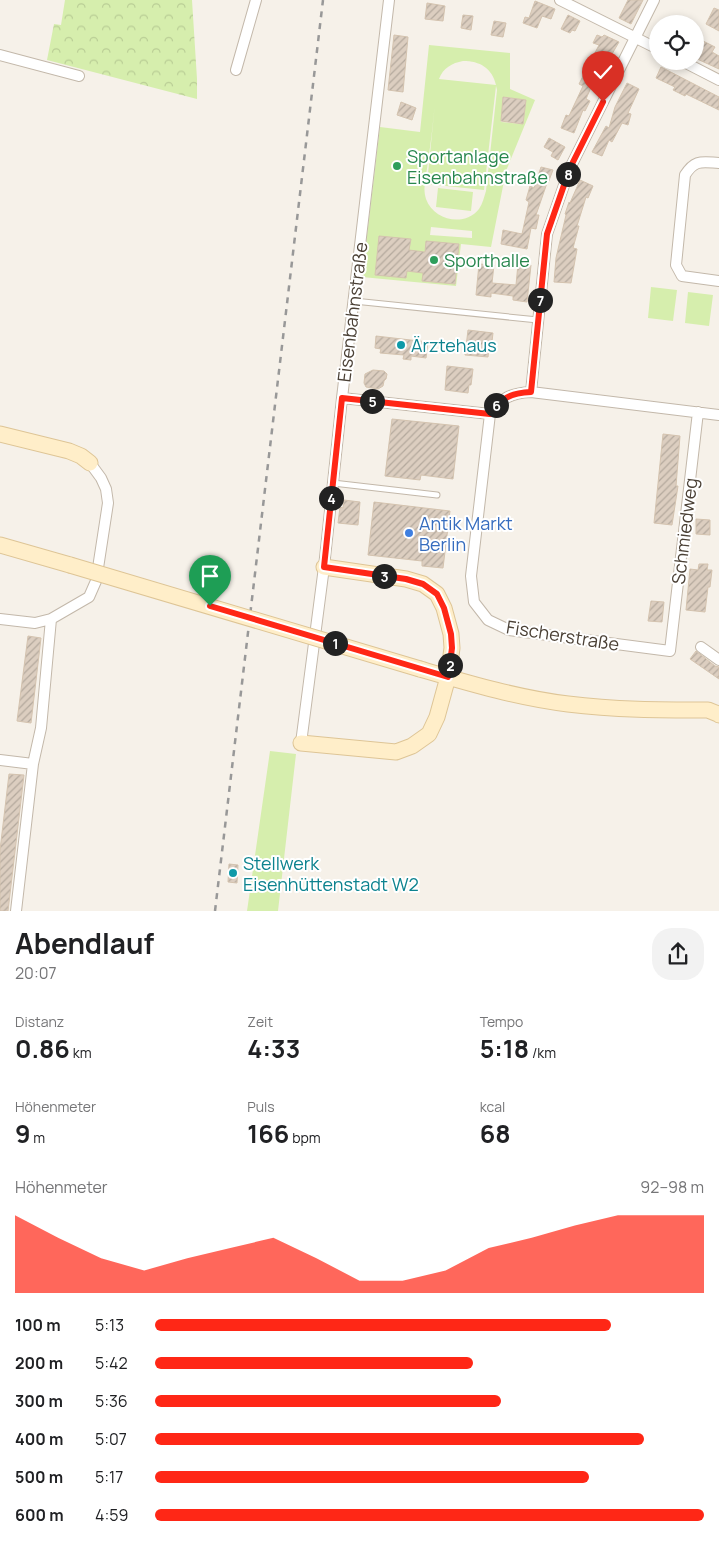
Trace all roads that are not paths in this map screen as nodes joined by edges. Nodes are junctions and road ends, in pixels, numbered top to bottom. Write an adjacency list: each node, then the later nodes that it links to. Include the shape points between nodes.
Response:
1 (256, 0): 8 (street)
2 (389, 0): 14 (street, Eisenbahnstraße)
3 (560, 0): 5 (street)
4 (654, 0): 5 (street)
5 (635, 37): 6 (street); 15 (street, via 570,168 547,234)
6 (649, 44)
7 (0, 56): 10 (street)
8 (236, 70)
9 (700, 70): 11 (street)
10 (79, 76)
11 (719, 80)
12 (719, 163): 13 (street, via 697,162 685,174 676,265 682,276)
13 (719, 281)
14 (354, 301): 15 (lane); 17 (street, Eisenbahnstraße)
15 (538, 320): 16 (street)
16 (531, 392): 18 (street); 19 (street, via 510,396 498,403)
17 (342, 398): 19 (street); 23 (street, Eisenbahnstraße)
18 (698, 412): 20 (street); 30 (street, Schmiedweg)
19 (490, 414): 30 (street, Fischerstraße, via 471,576 474,602 488,620 510,630)
20 (719, 415)
21 (0, 434): 22 (main road, via 70,451)
22 (90, 463): 28 (street, via 106,488 108,503 96,581 90,597)
23 (333, 483): 24 (lane); 26 (street, Eisenbahnstraße)
24 (437, 495)
25 (0, 545): 32 (main road, bridge)
26 (324, 567): 32 (main road, via 406,579 423,584 437,594 451,634); 34 (street, Eisenbahnstraße)
27 (0, 619): 28 (street, via 35,623)
28 (51, 619): 36 (street, via 41,728)
29 (701, 647): 31 (street)
30 (670, 651)
31 (719, 660)
32 (448, 677): 33 (main road, via 566,704 634,710 708,710); 34 (main road, via 429,734 412,746 396,752)
33 (719, 716)
34 (301, 742)
35 (0, 760): 36 (street)
36 (33, 764): 37 (street)
37 (16, 911)

